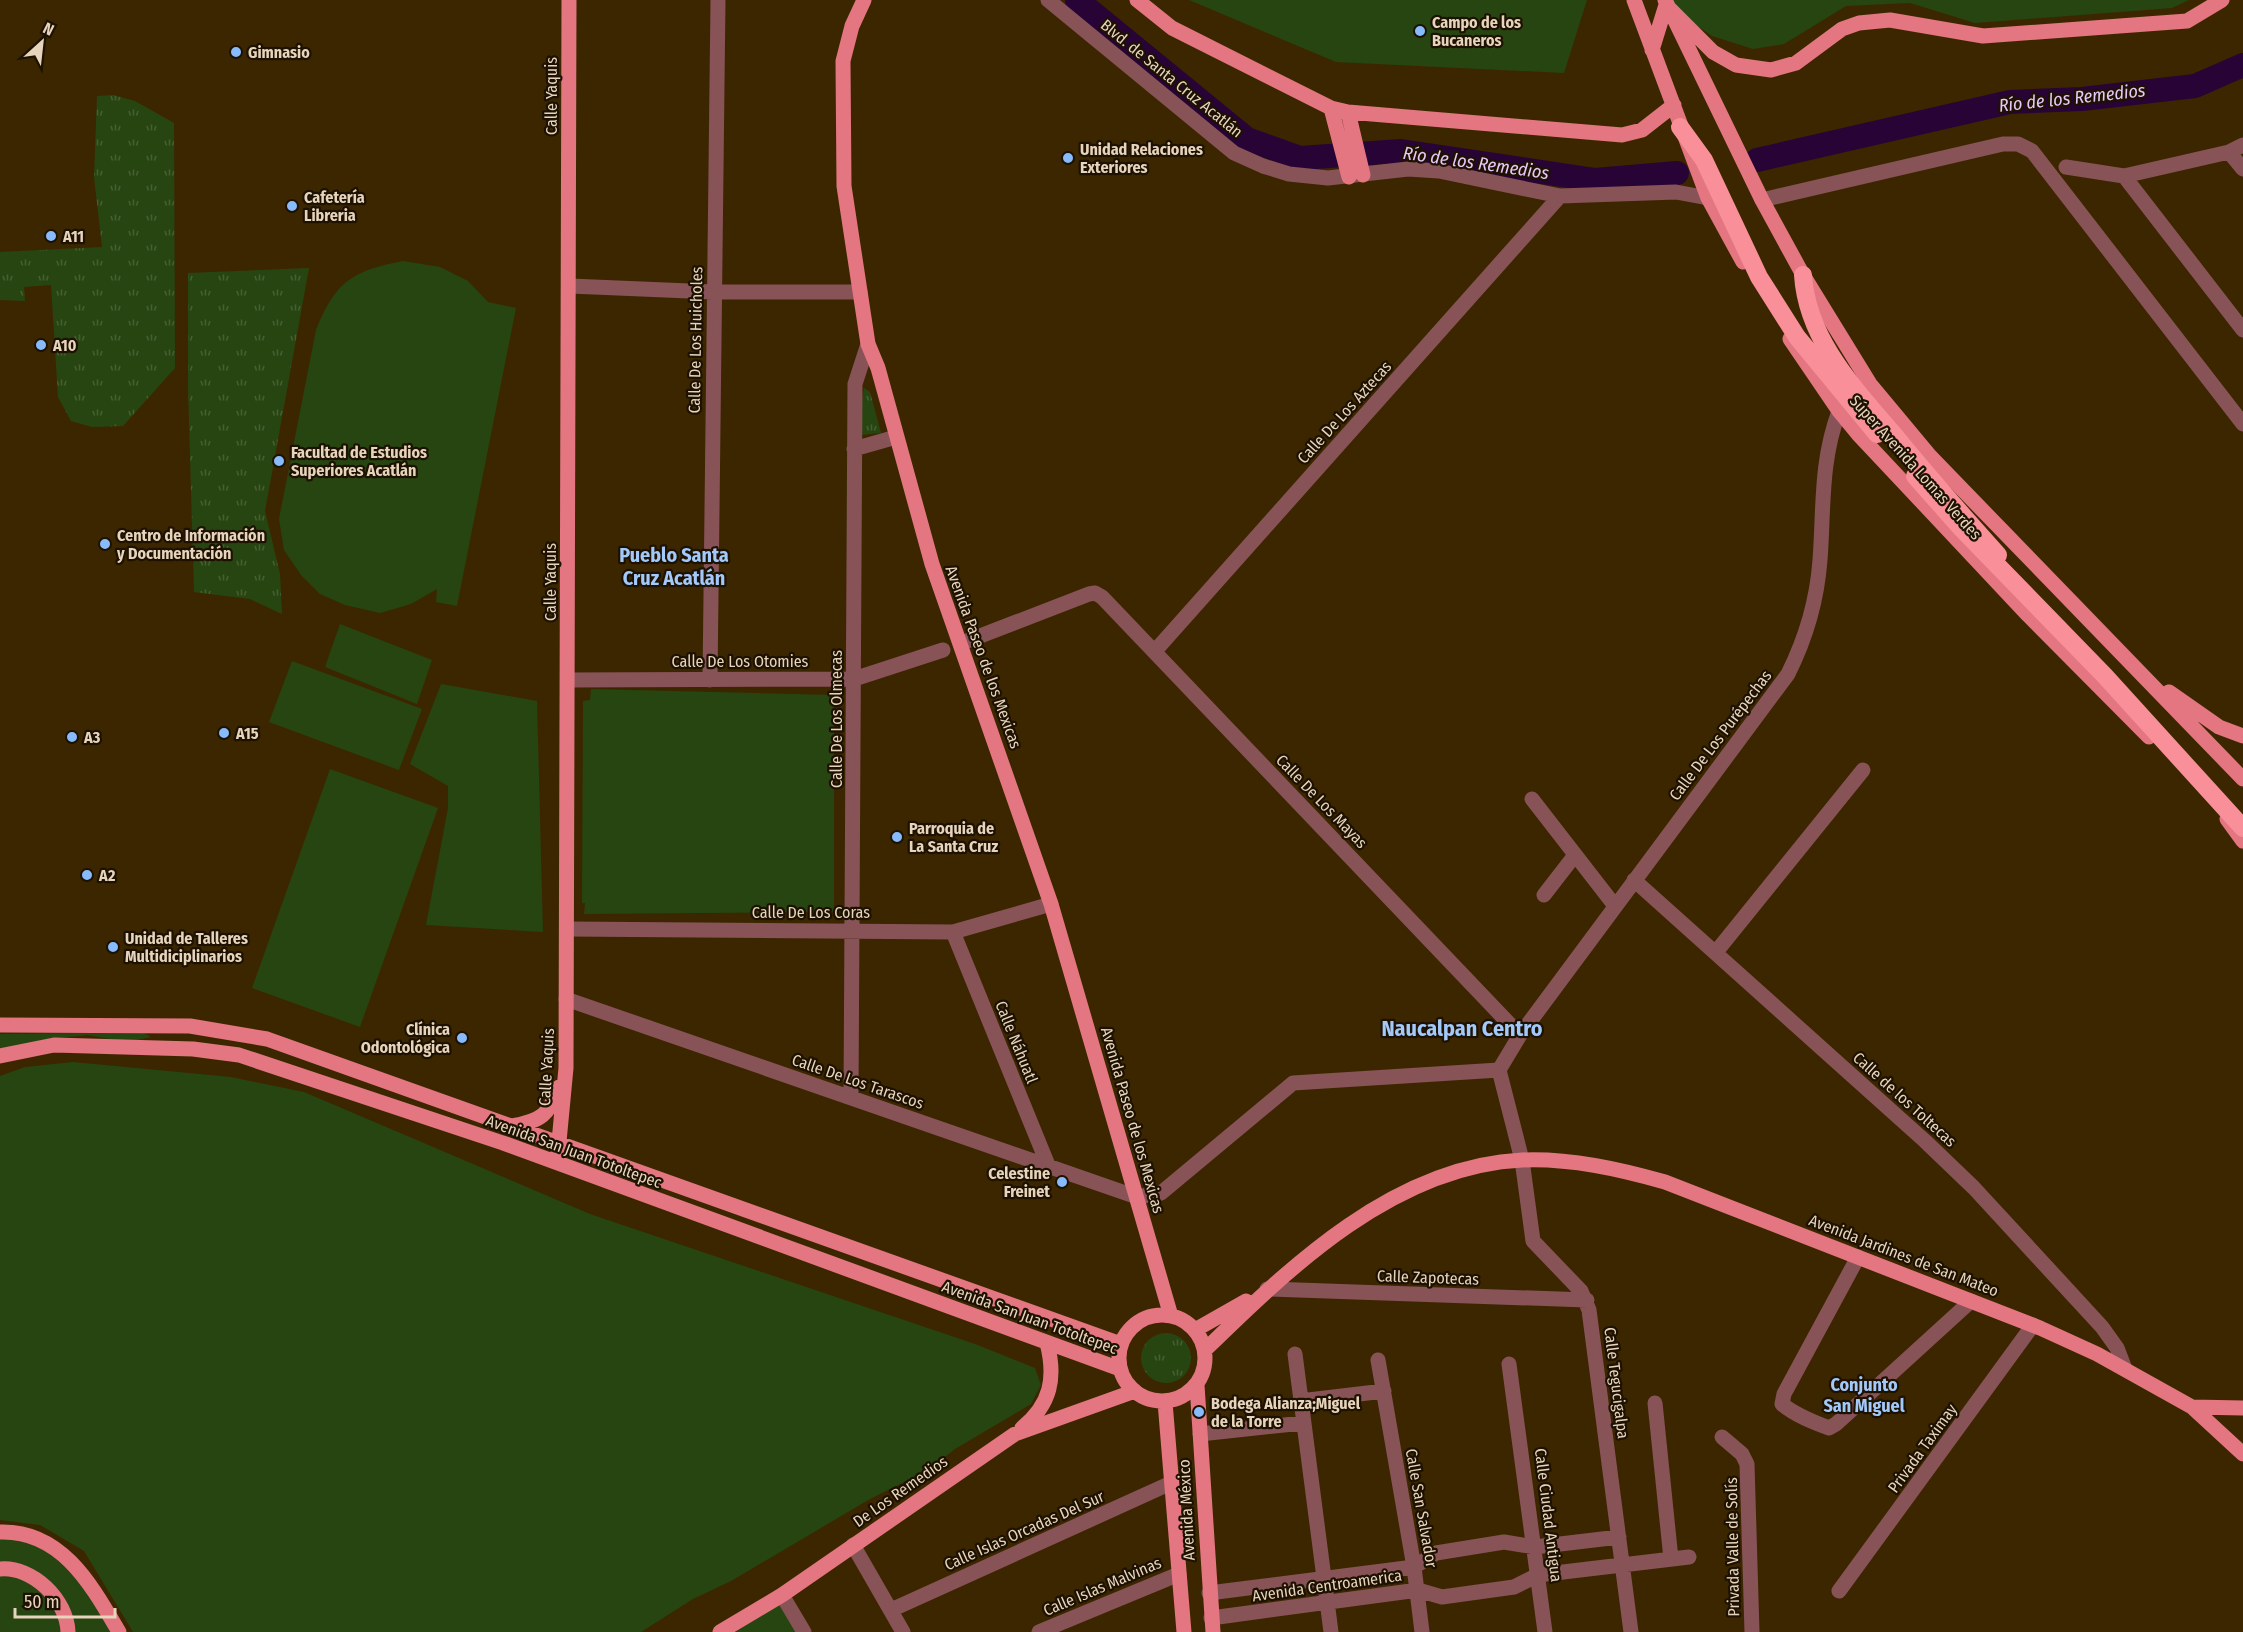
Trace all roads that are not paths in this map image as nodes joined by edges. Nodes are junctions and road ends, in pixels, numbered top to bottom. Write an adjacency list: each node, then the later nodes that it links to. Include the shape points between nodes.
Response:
1 (569, 0): 24 (main road, Calle Yaquis)
2 (718, 0): 25 (street, Calle De Los Huicholes)
3 (864, 0): 26 (main road, Avenida Paseo de los Mexicas, via 843,61 844,195)
4 (1048, 0): 18 (street, Blvd. de Santa Cruz Acatlán, via 1234,153 1289,174)
5 (1137, 0): 11 (main road, via 1172,28)
6 (1634, 0): 9 (main road, Súper Avenida Lomas Verdes)
7 (2222, 0): 8 (main road, via 2187,21 1983,36 1890,20 1859,23 1842,30 1796,63 1771,70 1736,65 1713,52)
8 (1665, 2): 9 (main road); 22 (main road, Súper Avenida Lomas Verdes)
9 (1652, 50): 10 (main road, Súper Avenida Lomas Verdes)
10 (1674, 105): 12 (main road, via 1642,130 1622,135); 13 (main road, Súper Avenida Lomas Verdes)
11 (1332, 108): 12 (main road); 18 (main road, via 1336,129)
12 (1348, 112): 18 (main road)
13 (1680, 127): 21 (main road, Súper Avenida Lomas Verdes); 33 (highway, via 1704,160 1759,277 1797,337 1846,398)
14 (2243, 145): 15 (street)
15 (2229, 152): 17 (street); 19 (street)
16 (2066, 167): 19 (street)
17 (2243, 169)
18 (1355, 172): 20 (street, Blvd. de Santa Cruz Acatlán, via 1438,171)
19 (2124, 176): 27 (street)
20 (1560, 196): 21 (street, Blvd. de Santa Cruz Acatlán, via 1676,192); 36 (street, Calle De Los Aztecas)
21 (1708, 198): 29 (main road, Súper Avenida Lomas Verdes, via 1765,302)
22 (1762, 200): 23 (main road, Súper Avenida Lomas Verdes); 30 (street, via 2003,144 2018,144 2031,152)
23 (1803, 275): 33 (highway, via 1804,298 1821,339); 37 (main road, Súper Avenida Lomas Verdes, via 1870,384 1930,456)
24 (570, 286): 25 (street); 39 (main road, Calle Yaquis)
25 (713, 292): 26 (street); 40 (street, Calle De Los Huicholes)
26 (860, 292): 28 (main road, Avenida Paseo de los Mexicas)
27 (2243, 330)
28 (868, 344): 31 (main road, Avenida Paseo de los Mexicas, via 879,368); 32 (street, Calle De Los Olmecas, via 855,384)
29 (1839, 411): 42 (main road, Súper Avenida Lomas Verdes, via 2020,607); 50 (street, Calle De Los Purépechas, via 1825,457 1820,562 1814,605 1802,646 1788,674)
30 (2243, 424)
31 (896, 437): 32 (street); 34 (main road, Avenida Paseo de los Mexicas, via 932,564)
32 (854, 449): 38 (street, Calle De Los Olmecas)
33 (1918, 471): 46 (highway, via 2187,752); 47 (highway, bridge, via 1961,528 2105,676)
34 (962, 643): 36 (street, Calle De Los Mayas, via 1095,594); 52 (main road, Avenida Paseo de los Mexicas)
35 (943, 650): 38 (street, Calle De Los Otomies)
36 (1155, 651): 60 (street, Calle De Los Mayas)
37 (2142, 674): 41 (main road, via 2219,727); 44 (main road, Súper Avenida Lomas Verdes)
38 (854, 679): 40 (street, Calle De Los Otomies); 55 (street, Calle De Los Olmecas)
39 (568, 680): 40 (street, Calle De Los Otomies); 54 (main road, Calle Yaquis)
40 (710, 680)
41 (2243, 736)
42 (2168, 756): 46 (main road, Súper Avenida Lomas Verdes); 48 (main road)
43 (1863, 770): 57 (street)
44 (2243, 779)
45 (1532, 799): 49 (street)
46 (2243, 820)
47 (2243, 828)
48 (2243, 841)
49 (1575, 855): 51 (street); 53 (street)
50 (1634, 880): 53 (street, Calle De Los Purépechas); 57 (street, Calle de los Toltecas)
51 (1544, 895)
52 (1051, 904): 56 (street, Calle De Los Coras); 70 (main road, Avenida Paseo de los Mexicas)
53 (1615, 906): 60 (street, Calle De Los Purépechas)
54 (567, 928): 55 (street, Calle De Los Coras); 58 (main road, Calle Yaquis)
55 (852, 930): 56 (street, Calle De Los Coras); 64 (street, Calle De Los Olmecas)
56 (953, 932): 69 (street, Calle Náhuatl)
57 (1716, 952): 84 (street, Calle de los Toltecas, via 1974,1188 2102,1327)
58 (567, 999): 62 (main road, Calle Yaquis); 64 (street, Calle De Los Tarascos)
59 (0, 1025): 65 (main road, Avenida San Juan Totoltepec, via 190,1026 228,1030 267,1040)
60 (1520, 1035): 63 (street, Calle De Los Purépechas)
61 (0, 1056): 68 (main road, Avenida San Juan Totoltepec, via 54,1046 193,1048 239,1055)
62 (566, 1068): 65 (main road, via 547,1113 533,1122); 66 (main road, Calle Yaquis)
63 (1499, 1070): 67 (street); 70 (street, via 1293,1083 1161,1194)
64 (851, 1097): 69 (street, Calle De Los Tarascos)
65 (509, 1126): 66 (main road, Avenida San Juan Totoltepec)
66 (559, 1144): 68 (main road, Calle Yaquis); 79 (main road, Avenida San Juan Totoltepec)
67 (1522, 1160): 71 (main road, Avenida Jardines de San Mateo, via 1617,1168 1665,1182); 72 (main road, Avenida Jardines de San Mateo, via 1480,1166 1436,1179 1388,1200 1347,1225); 73 (street, via 1533,1241)
68 (558, 1164): 78 (main road, Avenida San Juan Totoltepec)
69 (1048, 1165): 70 (street, Calle De Los Tarascos)
70 (1137, 1197): 75 (main road, Avenida Paseo de los Mexicas)
71 (1858, 1257): 74 (main road, Avenida Jardines de San Mateo); 74 (street, via 1782,1404 1829,1428)
72 (1267, 1289): 73 (street, Calle Zapotecas); 77 (main road); 80 (main road)
73 (1587, 1300): 100 (street, Calle Tegucigalpa)
74 (1971, 1300): 76 (main road, Avenida Jardines de San Mateo)
75 (1171, 1316): 77 (main road); 79 (main road, via 1141,1320)
76 (2032, 1325): 84 (main road, Avenida Jardines de San Mateo); 112 (street, Privada Taximay)
77 (1195, 1330): 80 (main road)
78 (1047, 1343): 85 (main road, Avenida San Juan Totoltepec); 94 (main road, via 1050,1390 1044,1406)
79 (1121, 1344): 85 (main road)
80 (1206, 1349): 86 (main road, via 1206,1364)
81 (1295, 1354): 88 (street)
82 (1378, 1360): 87 (street, Calle San Salvador)
83 (1509, 1364): 102 (street, Calle Ciudad Antigua)
84 (2125, 1368): 91 (main road, Avenida Jardines de San Mateo)
85 (1128, 1381): 89 (main road, via 1146,1399); 94 (main road, De Los Remedios, via 1110,1398)
86 (1197, 1385): 89 (main road, via 1183,1397); 95 (main road, Avenida México)
87 (1384, 1391): 88 (street); 106 (street, Calle San Salvador)
88 (1300, 1401): 93 (street)
89 (1165, 1402): 98 (main road, Avenida México)
90 (1655, 1402): 104 (street)
91 (2192, 1407): 92 (main road); 97 (main road, Avenida Jardines de San Mateo)
92 (2243, 1408)
93 (1303, 1423): 95 (street); 110 (street)
94 (1015, 1434): 101 (main road, De Los Remedios)
95 (1200, 1434): 113 (main road, Avenida México)
96 (1722, 1437): 129 (street, Privada Valle de Solís, via 1742,1454 1747,1464)
97 (2243, 1454)
98 (1171, 1484): 108 (main road, Avenida México); 116 (street, Calle Islas Orcadas Del Sur)
99 (0, 1532): 120 (main road, via 29,1536 52,1546 74,1563)
100 (1619, 1538): 102 (street, Avenida Centroamerica); 105 (street, Calle Tegucigalpa)
101 (853, 1545): 114 (main road, De Los Remedios); 116 (street)
102 (1535, 1547): 106 (street, Avenida Centroamerica, via 1504,1542 1448,1551 1427,1557); 109 (street, Calle Ciudad Antigua)
103 (1689, 1557): 104 (street, Avenida Centroamerica)
104 (1671, 1559): 105 (street, Avenida Centroamerica)
105 (1622, 1566): 109 (street, Avenida Centroamerica); 128 (street, Calle Tegucigalpa)
106 (1414, 1567): 110 (street, Avenida Centroamerica); 111 (street, Calle San Salvador)
107 (0, 1569): 119 (main road, via 27,1574 47,1587 61,1606)
108 (1179, 1574): 123 (street, Calle Islas Malvinas); 124 (main road, Avenida México)
109 (1538, 1575): 111 (street, Avenida Centroamerica, via 1514,1587 1442,1597); 127 (street, Calle Ciudad Antigua)
110 (1324, 1579): 113 (street, Avenida Centroamerica); 115 (street)
111 (1418, 1590): 115 (street, Avenida Centroamerica); 126 (street, Calle San Salvador)
112 (1839, 1591)
113 (1209, 1593): 117 (main road, Avenida México)
114 (782, 1595): 118 (main road, De Los Remedios); 121 (street)
115 (1328, 1603): 117 (street, Avenida Centroamerica); 125 (street)
116 (891, 1610): 122 (street)
117 (1212, 1625)
118 (726, 1631)
119 (68, 1632)
120 (119, 1632)
121 (804, 1632)
122 (903, 1632)
123 (1039, 1632)
124 (1184, 1632)
125 (1331, 1632)
126 (1422, 1632)
127 (1545, 1632)
128 (1630, 1632)
129 (1752, 1632)

